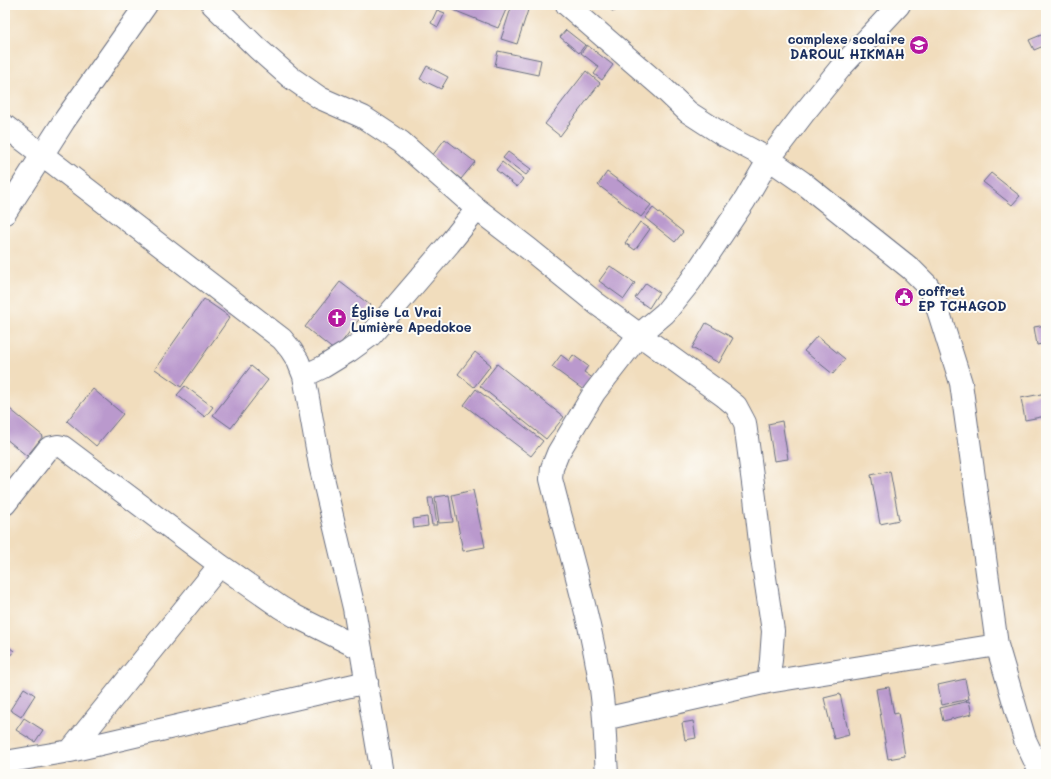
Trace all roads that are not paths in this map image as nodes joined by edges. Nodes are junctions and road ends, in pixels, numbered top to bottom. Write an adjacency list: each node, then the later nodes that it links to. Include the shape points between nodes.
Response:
1 (146, 5): 6 (street)
2 (214, 5): 8 (street, via 256,48 290,77 320,98 363,117 401,142)
3 (567, 5): 7 (street, via 688,112)
4 (899, 5): 7 (street, via 842,66)
5 (5, 126): 6 (street)
6 (42, 154): 9 (street); 11 (street, via 282,339 298,361)
7 (769, 159): 10 (street, via 690,282 665,313); 14 (street, via 802,182 911,269 933,294 961,383)
8 (478, 209): 10 (street); 11 (street, via 371,335 323,367)
9 (5, 213)
10 (639, 335): 17 (street, via 724,396 736,406 745,423 772,631); 18 (street, via 594,393 558,453 551,473 589,629)
11 (304, 376): 15 (street, via 320,465)
12 (5, 504): 13 (street, via 49,448 63,447)
13 (220, 564): 15 (street, via 295,616); 19 (street)
14 (997, 644): 17 (street); 23 (street, via 1024,740)
15 (361, 648): 16 (street)
16 (367, 682): 19 (street); 21 (street)
17 (768, 682): 18 (street)
18 (604, 719): 22 (street)
19 (70, 751): 20 (street)
20 (5, 762)
21 (382, 774)
22 (607, 774)
23 (1042, 774)

